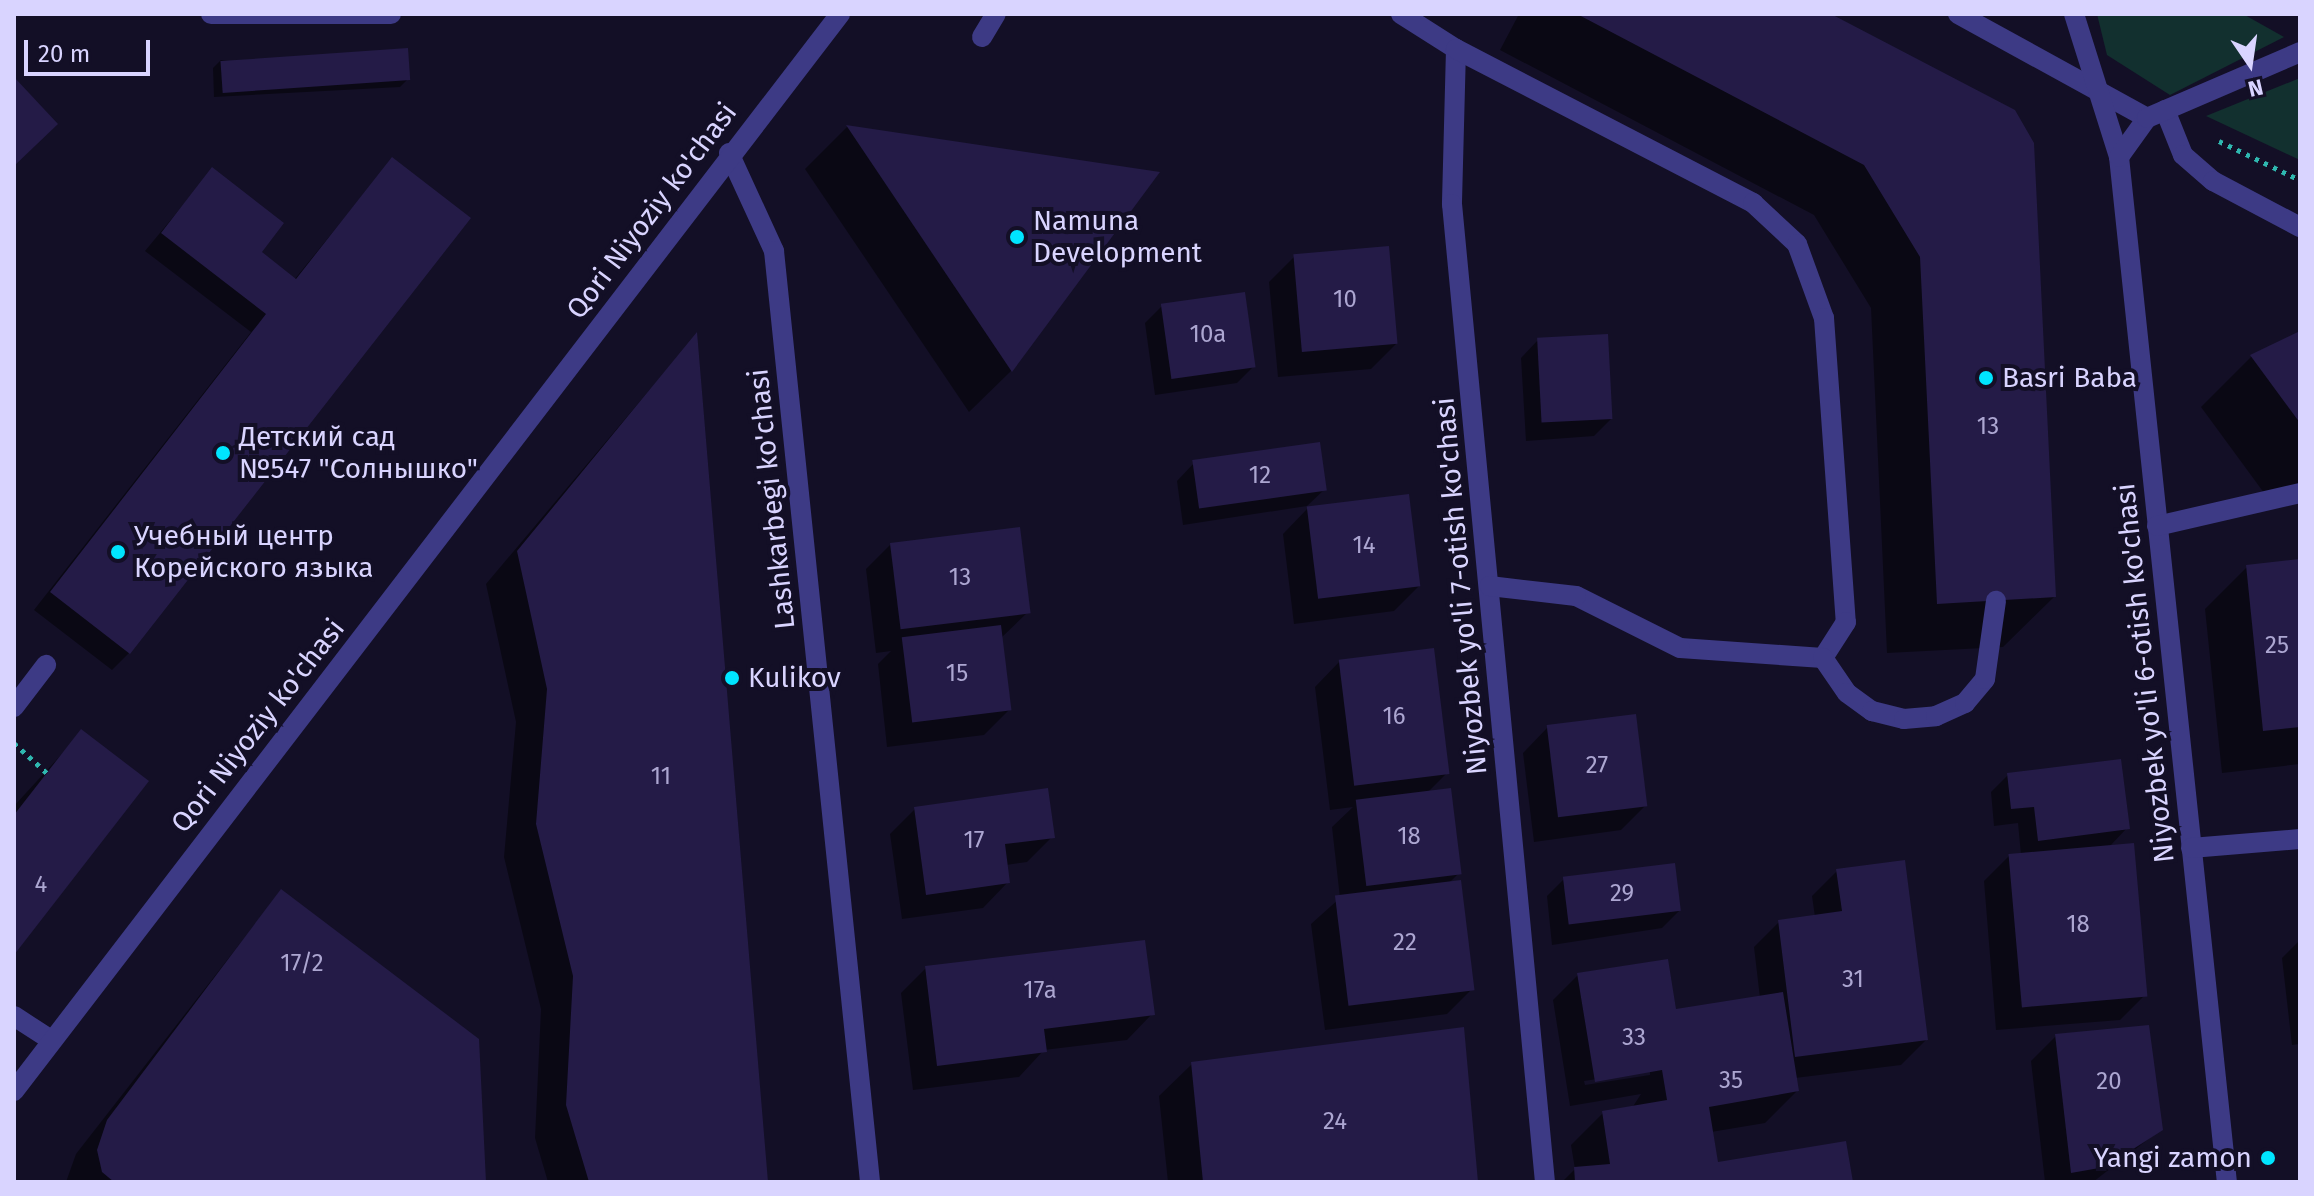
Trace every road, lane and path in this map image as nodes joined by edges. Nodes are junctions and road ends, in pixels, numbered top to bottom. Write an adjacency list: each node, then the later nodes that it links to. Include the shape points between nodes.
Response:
1 (211, 14): 2 (street)
2 (391, 14)
3 (840, 14): 14 (street, Qori Niyoziy ko'chasi)
4 (996, 14): 8 (street)
5 (1958, 14): 11 (street)
6 (2074, 14): 11 (street, Niyozbek yo'li 6-otish ko'chasi)
7 (1412, 17): 9 (street)
8 (982, 37)
9 (1456, 49): 20 (street, Niyozbek yo'li 7-otish ko'chasi, via 1452,204); 22 (street, via 1753,203 1780,224 1810,265 1824,318 1846,622)
10 (2300, 52): 12 (street)
11 (2093, 86): 12 (street); 15 (street, Niyozbek yo'li 6-otish ko'chasi)
12 (2156, 114): 15 (street); 17 (street, via 2183,155 2203,172 2273,219)
13 (2208, 136): 16 (path)
14 (729, 153): 30 (street, Qori Niyoziy ko'chasi); 32 (street, Lashkarbegi ko'chasi, via 774,251)
15 (2119, 157): 19 (street, Niyozbek yo'li 6-otish ko'chasi)
16 (2300, 180)
17 (2300, 227)
18 (2300, 493): 19 (street)
19 (2157, 526): 28 (street, Niyozbek yo'li 6-otish ko'chasi)
20 (1490, 586): 22 (street, via 1576,596 1680,648); 33 (street, Niyozbek yo'li 7-otish ko'chasi)
21 (1996, 601): 22 (street, via 1985,679 1965,703 1936,716 1904,719 1872,711 1847,693)
22 (1823, 658)
23 (46, 665): 24 (street)
24 (14, 707)
25 (14, 743): 26 (path)
26 (47, 773)
27 (2300, 839): 28 (street)
28 (2191, 848): 34 (street, Niyozbek yo'li 6-otish ko'chasi)
29 (14, 1016): 30 (street)
30 (51, 1040): 31 (street, Qori Niyoziy ko'chasi)
31 (14, 1091)
32 (870, 1182)
33 (1545, 1182)
34 (2227, 1182)

